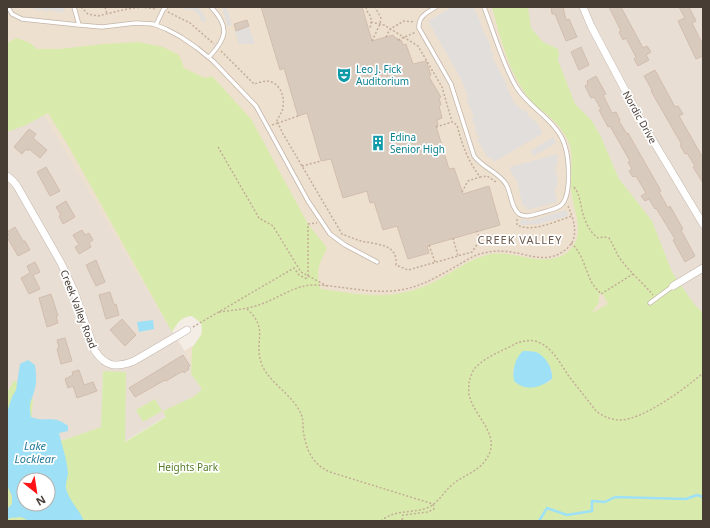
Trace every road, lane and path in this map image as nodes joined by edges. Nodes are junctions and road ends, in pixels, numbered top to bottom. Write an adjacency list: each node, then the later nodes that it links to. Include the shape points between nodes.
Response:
1 (8, 7): 15 (lane, via 12,14 22,19)
2 (74, 7): 15 (lane)
3 (105, 7): 13 (path)
4 (132, 7): 12 (path)
5 (166, 7): 16 (lane)
6 (210, 7): 22 (lane, via 221,21 224,34 222,41)
7 (366, 7): 17 (path, via 371,16)
8 (375, 7): 21 (path, via 381,18)
9 (436, 7): 14 (lane, via 423,16)
10 (484, 7): 31 (lane, via 517,88 527,102 557,130 563,140 567,154)
11 (583, 7): 35 (street, Nordic Drive, via 643,124)
12 (127, 9)
13 (107, 14)
14 (419, 23): 18 (lane); 19 (path, via 404,20 390,29)
15 (79, 25): 16 (lane)
16 (156, 25): 22 (lane, via 181,37)
17 (369, 30)
18 (421, 30): 20 (path); 31 (lane, via 451,84 474,156 478,162 502,179 509,189 516,211 528,216 560,206 567,196)
19 (386, 37)
20 (398, 40)
21 (372, 41)
22 (208, 57): 43 (lane, via 256,106 308,201 330,234)
23 (298, 116): 28 (path, via 278,123)
24 (452, 122): 25 (path)
25 (436, 127)
26 (218, 147): 47 (path, via 259,218 273,226 301,272)
27 (321, 161): 28 (path)
28 (302, 166): 44 (path, via 342,234 356,240 384,245 393,254 396,265 408,270)
29 (7, 176): 54 (street, Creek Valley Road, via 17,186 62,263 94,351 107,364 126,364 134,361)
30 (480, 177): 32 (path, via 468,181)
31 (568, 182): 46 (path, via 579,193 584,218 592,234 598,238 609,238 614,251)
32 (462, 192)
33 (572, 216): 38 (path, via 576,228)
34 (308, 224): 47 (path)
35 (703, 224)
36 (478, 232): 40 (path, via 480,240)
37 (453, 238): 41 (path)
38 (571, 243): 42 (path, via 560,253 548,258 500,251); 46 (path, via 579,253 591,283 601,294)
39 (430, 245): 44 (path)
40 (472, 252): 41 (path); 42 (path)
41 (458, 256): 44 (path)
42 (475, 256): 49 (path, via 425,283 405,289 389,292)
43 (377, 262)
44 (435, 262)
45 (703, 268): 48 (street)
46 (634, 274): 50 (path, via 654,295)
47 (308, 276): 49 (path); 53 (path, via 307,279 299,275 294,268)
48 (673, 286): 50 (lane)
49 (329, 287): 52 (path, via 311,285 295,288)
50 (660, 296): 51 (lane)
51 (650, 303)
52 (247, 309): 53 (path); 56 (path, via 254,315 260,329 261,364 299,410 303,418 310,456 316,464 330,472)
53 (219, 312): 54 (path)
54 (187, 330)
55 (703, 373): 56 (path, via 670,398 637,417 621,420 602,416 596,411 551,351 538,342 530,340 493,354 475,368 470,377 469,389 470,398 491,436 489,455 478,469 453,484)
56 (433, 504): 57 (path, via 393,513); 58 (path, via 434,509 403,515)
57 (381, 521)
58 (402, 521)

